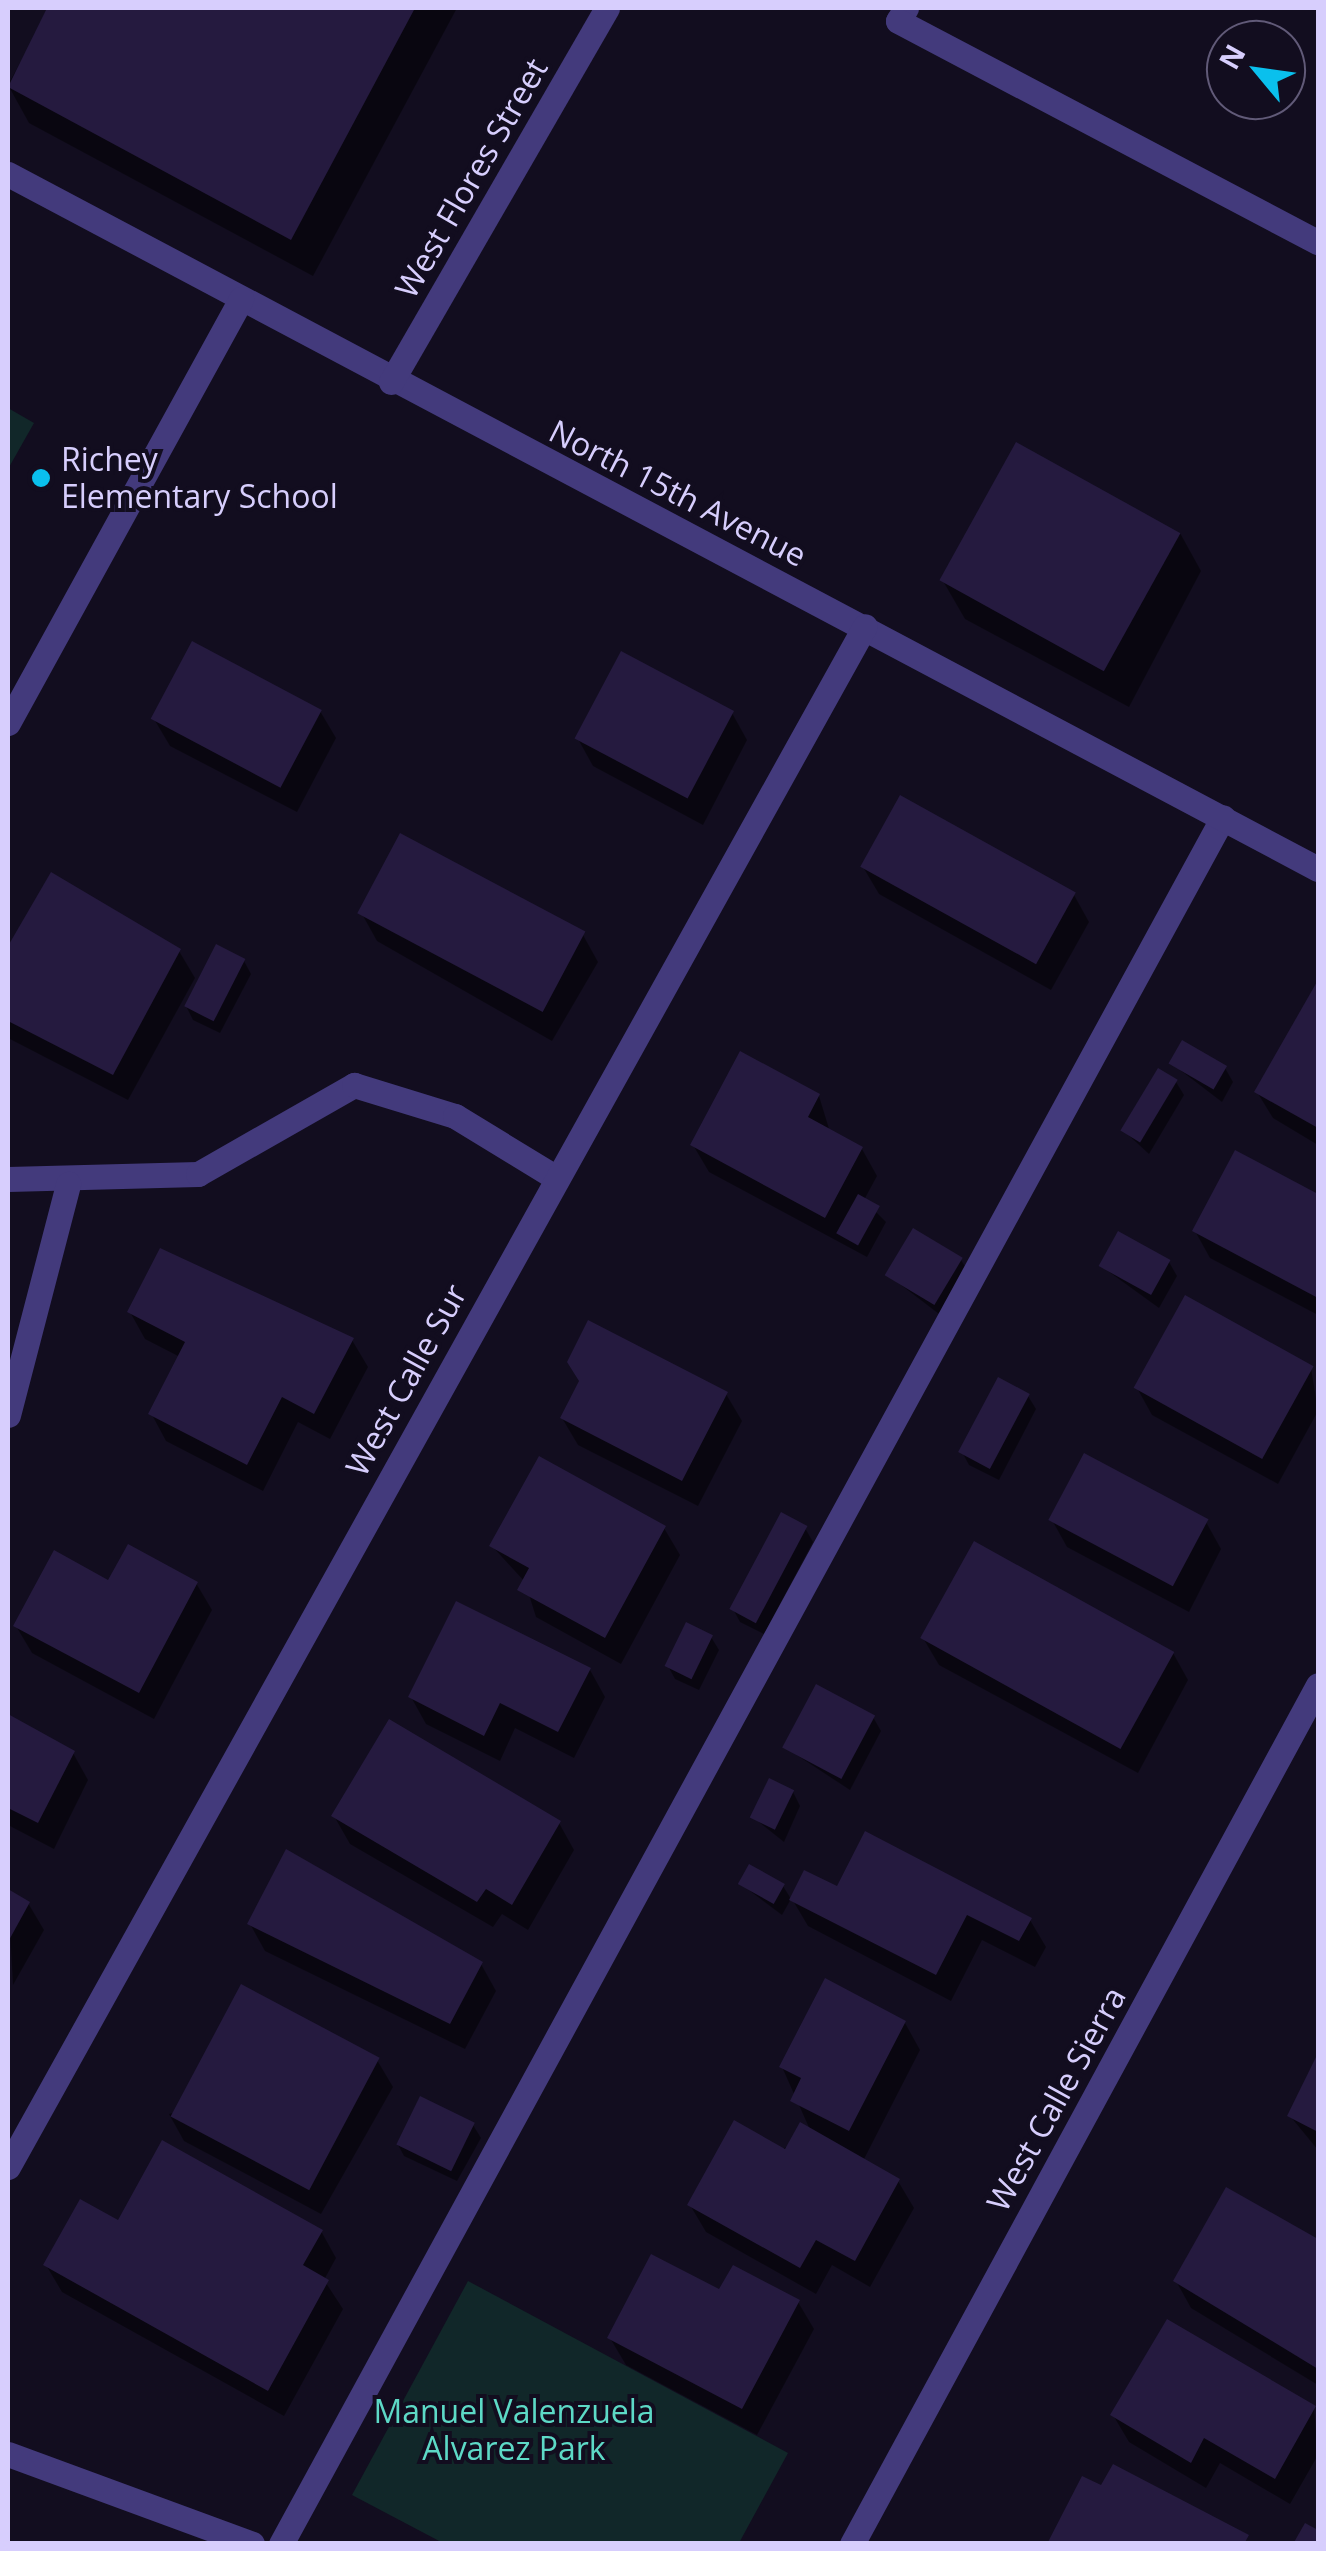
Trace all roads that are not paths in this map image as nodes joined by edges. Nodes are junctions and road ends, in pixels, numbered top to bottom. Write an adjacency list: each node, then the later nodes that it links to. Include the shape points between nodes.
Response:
1 (607, 8): 6 (street, West Flores Street)
2 (906, 8): 4 (street, via 898,20)
3 (8, 174): 5 (street, North 15th Avenue)
4 (1318, 242)
5 (241, 299): 6 (street, North 15th Avenue); 8 (street)
6 (391, 382): 7 (street, North 15th Avenue)
7 (865, 626): 9 (street, North 15th Avenue); 11 (street, West Calle Sur)
8 (8, 723)
9 (1223, 817): 10 (street, North 15th Avenue); 19 (street)
10 (1318, 869)
11 (556, 1177): 13 (street, via 455,1116 354,1084 198,1174); 16 (street, West Calle Sur)
12 (8, 1180): 13 (street)
13 (68, 1184): 14 (street)
14 (8, 1416)
15 (1318, 1685): 20 (street, West Calle Sierra)
16 (8, 2167)
17 (8, 2454): 18 (street)
18 (252, 2544)
19 (282, 2544)
20 (852, 2544)

